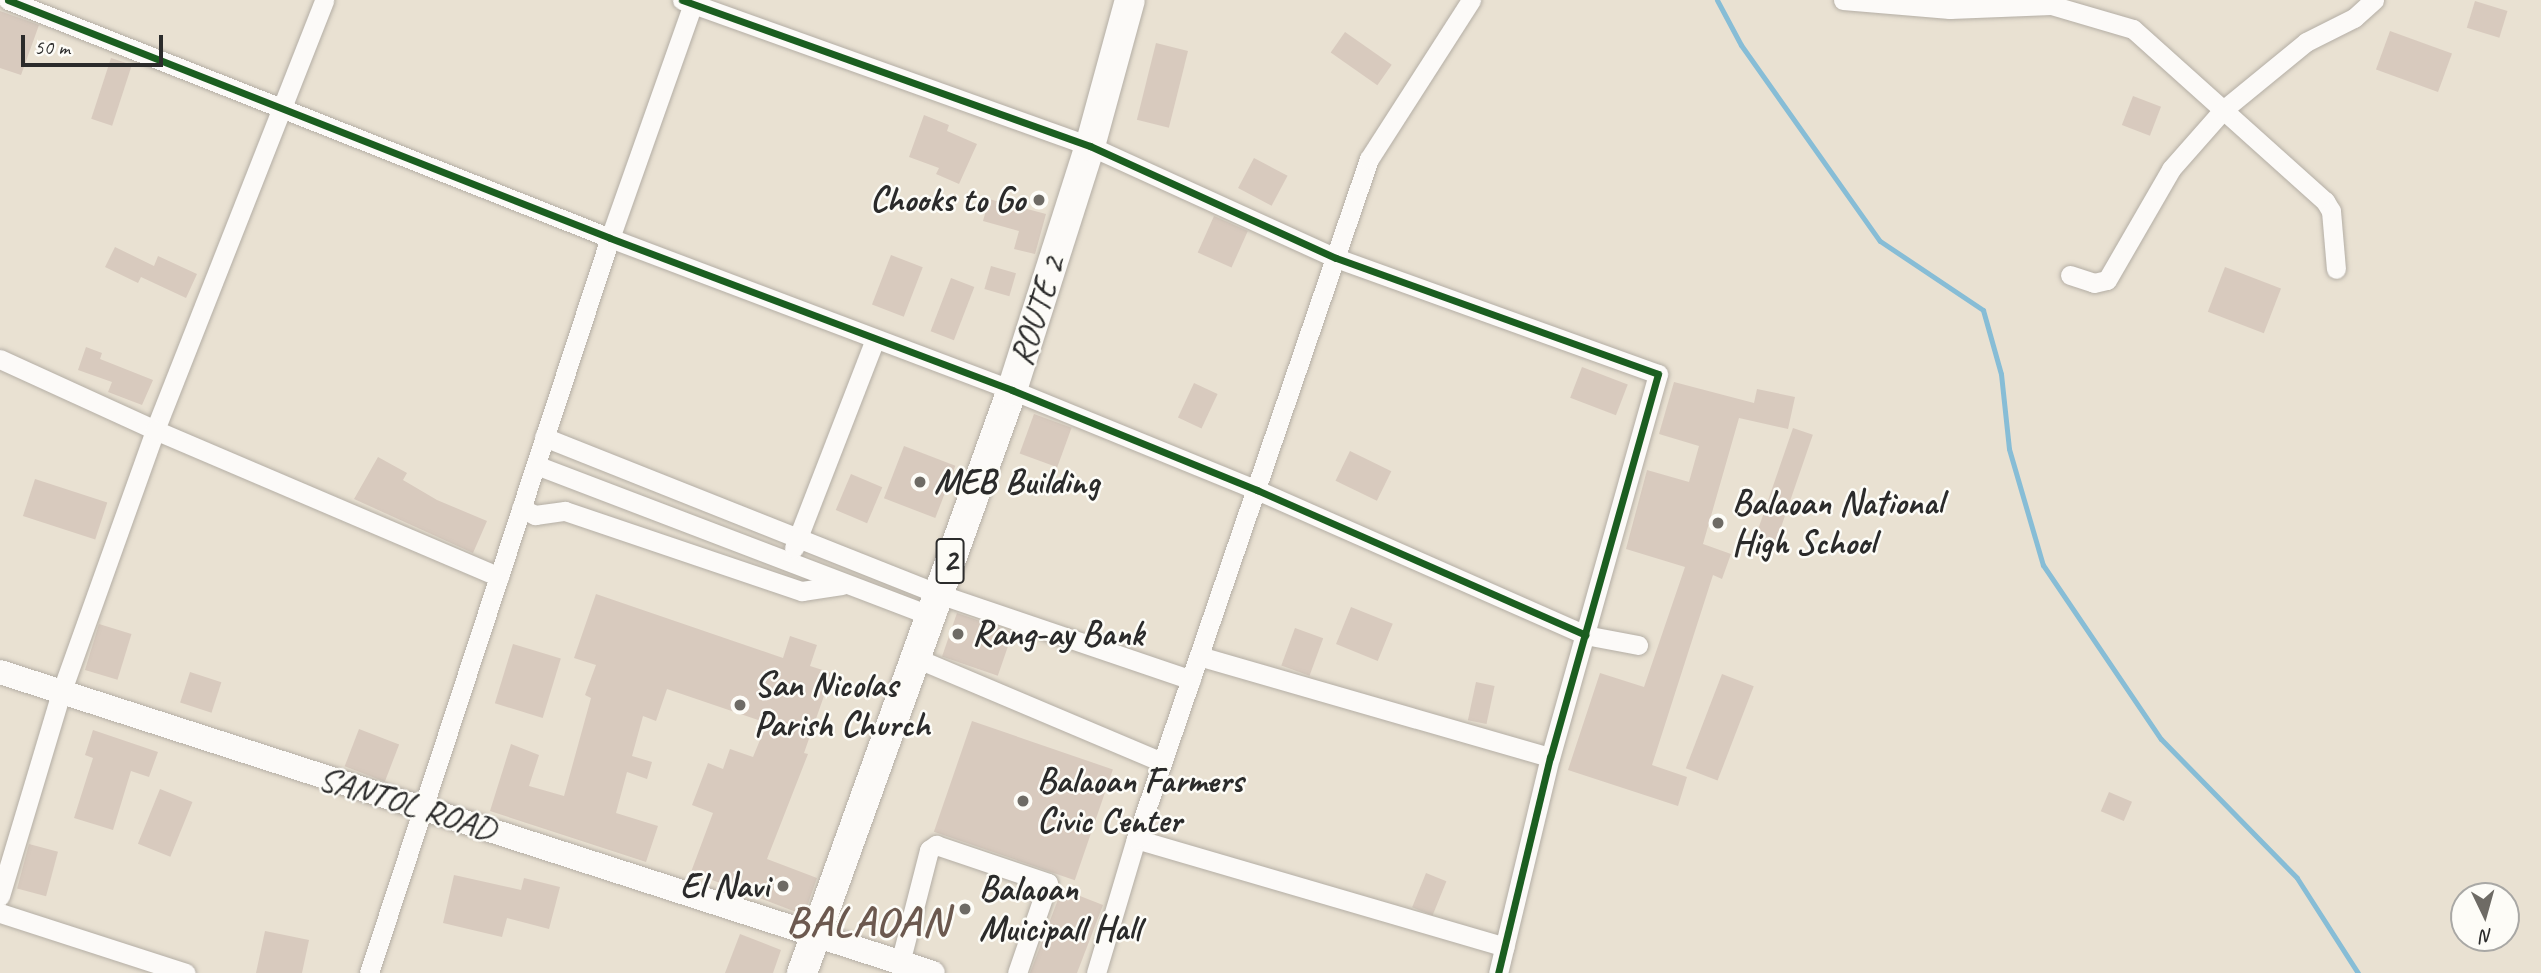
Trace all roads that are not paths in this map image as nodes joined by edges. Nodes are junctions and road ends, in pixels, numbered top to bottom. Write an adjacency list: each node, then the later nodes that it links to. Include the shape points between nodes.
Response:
1 (8, 0): 8 (street)
2 (324, 0): 8 (street)
3 (1130, 0): 10 (highway, ROUTE 2 / 2)
4 (1471, 0): 12 (street, via 1378,139)
5 (1843, 0): 9 (street, via 1950,9 2051,5 2112,19 2133,29)
6 (2374, 0): 9 (street, via 2354,18 2306,42)
7 (687, 2): 10 (street); 11 (street)
8 (282, 108): 11 (street); 18 (street)
9 (2223, 110): 13 (street, via 2325,201 2332,211); 14 (street, via 2171,169 2107,280 2094,283)
10 (1090, 146): 12 (street); 17 (highway, ROUTE 2 / 2)
11 (610, 238): 15 (street); 19 (street)
12 (1336, 258): 22 (street); 31 (street, via 1658,374)
13 (2336, 269)
14 (2070, 275)
15 (875, 339): 17 (street); 25 (street)
16 (0, 359): 18 (street)
17 (1012, 390): 22 (street); 30 (highway, ROUTE 2 / 2)
18 (155, 430): 28 (street); 37 (street)
19 (544, 437): 20 (street); 21 (street)
20 (536, 465): 23 (street); 24 (street)
21 (675, 489): 24 (street); 25 (street)
22 (1258, 490): 31 (street); 33 (street)
23 (521, 508): 26 (street, via 535,515 565,511); 28 (street)
24 (663, 513): 26 (street); 27 (street)
25 (797, 537): 27 (street); 30 (street)
26 (651, 540): 29 (street, via 802,591)
27 (788, 562): 29 (street)
28 (499, 577): 40 (street)
29 (842, 585): 30 (street)
30 (935, 605): 34 (highway, ROUTE 2 / 2); 36 (street)
31 (1585, 635): 32 (street); 38 (street)
32 (1638, 645)
33 (1199, 656): 36 (street); 38 (street)
34 (916, 658): 39 (street); 44 (highway, ROUTE 2 / 2)
35 (0, 672): 37 (main road, SANTOL ROAD)
36 (1191, 680): 39 (street)
37 (61, 693): 40 (main road, SANTOL ROAD); 42 (street)
38 (1550, 757): 45 (street)
39 (1163, 762): 41 (street)
40 (425, 809): 44 (main road, SANTOL ROAD); 48 (street)
41 (1136, 839): 45 (street); 52 (street)
42 (0, 896)
43 (0, 914): 47 (street)
44 (815, 935): 46 (main road, SANTOL ROAD); 49 (highway, ROUTE 2 / 2)
45 (1505, 947): 53 (street)
46 (900, 963): 50 (main road, SANTOL ROAD); 51 (street, via 929,850 936,845 1048,884)
47 (186, 973)
48 (369, 973)
49 (802, 973)
50 (933, 973)
51 (1017, 973)
52 (1096, 973)
53 (1498, 973)

